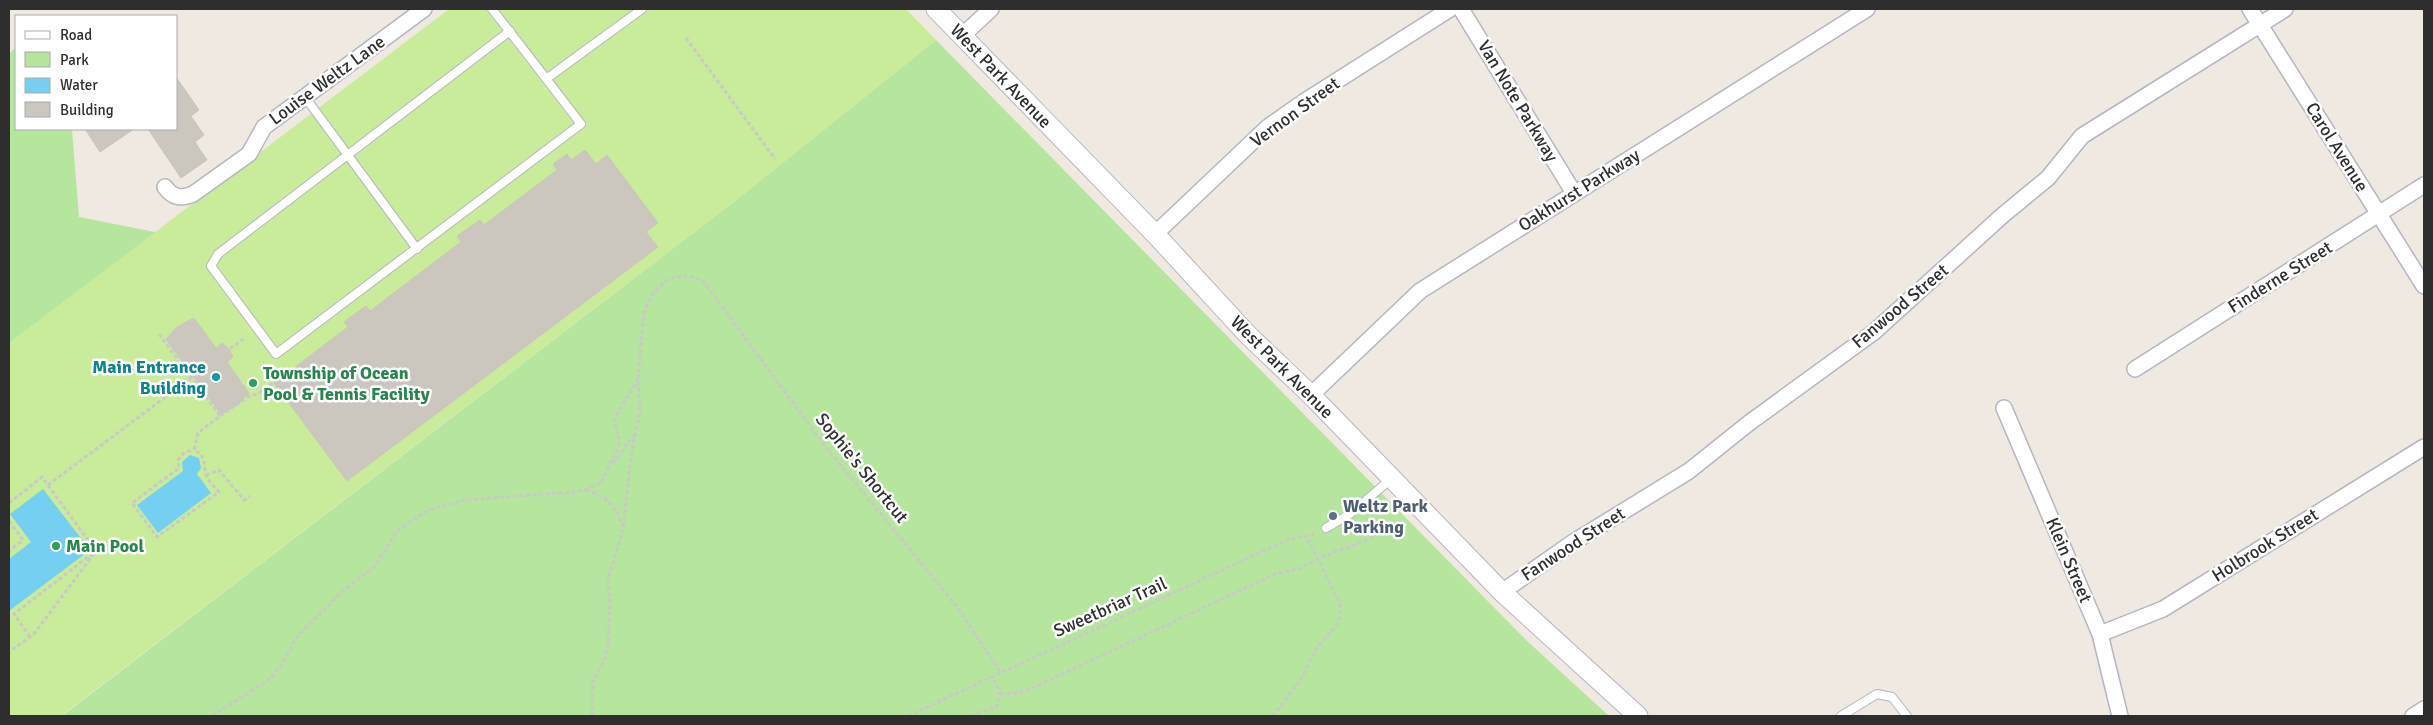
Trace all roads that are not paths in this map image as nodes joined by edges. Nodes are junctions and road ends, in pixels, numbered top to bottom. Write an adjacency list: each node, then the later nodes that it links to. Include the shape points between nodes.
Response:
1 (424, 9): 15 (street, Louise Weltz Lane)
2 (492, 9): 12 (lane)
3 (642, 9): 14 (lane)
4 (936, 9): 13 (street, West Park Avenue)
5 (991, 9): 13 (street)
6 (1450, 9): 21 (street, Vernon Street, via 1268,127)
7 (1461, 9): 19 (street, Van Note Parkway)
8 (1867, 9): 19 (street, Oakhurst Parkway)
9 (2250, 9): 11 (street, Carol Avenue)
10 (2285, 9): 11 (street, Fanwood Street)
11 (2260, 25): 20 (street, Carol Avenue); 30 (street, Fanwood Street, via 2082,136 2048,178 1874,332 1689,471 1572,543)
12 (510, 31): 14 (lane); 16 (lane)
13 (962, 36): 21 (street, West Park Avenue)
14 (546, 79): 22 (lane, via 581,124)
15 (305, 97): 16 (lane); 18 (street, Louise Weltz Lane, via 264,127 249,154 193,194 176,197)
16 (347, 154): 22 (lane); 22 (lane, via 218,254 211,266 216,274 276,354)
17 (2424, 185): 20 (street, Finderne Street)
18 (166, 187)
19 (1574, 193): 25 (street, Oakhurst Parkway, via 1420,291)
20 (2379, 214): 23 (street, Carol Avenue); 24 (street, Finderne Street)
21 (1155, 234): 25 (street, West Park Avenue, via 1248,335)
22 (417, 249)
23 (2424, 286)
24 (2135, 369)
25 (1311, 395): 28 (street, West Park Avenue)
26 (2004, 408): 31 (street, Klein Street)
27 (2424, 446): 31 (street, Holbrook Street, via 2163,609)
28 (1392, 478): 29 (lane, via 1350,514); 30 (street, West Park Avenue)
29 (1326, 528)
30 (1502, 592): 33 (street, West Park Avenue)
31 (2100, 634): 36 (street, Klein Street)
32 (2424, 709): 37 (street)
33 (1638, 716)
34 (1841, 716): 35 (lane, via 1877,694 1892,697)
35 (1907, 716)
36 (2120, 716)
37 (2413, 716)

